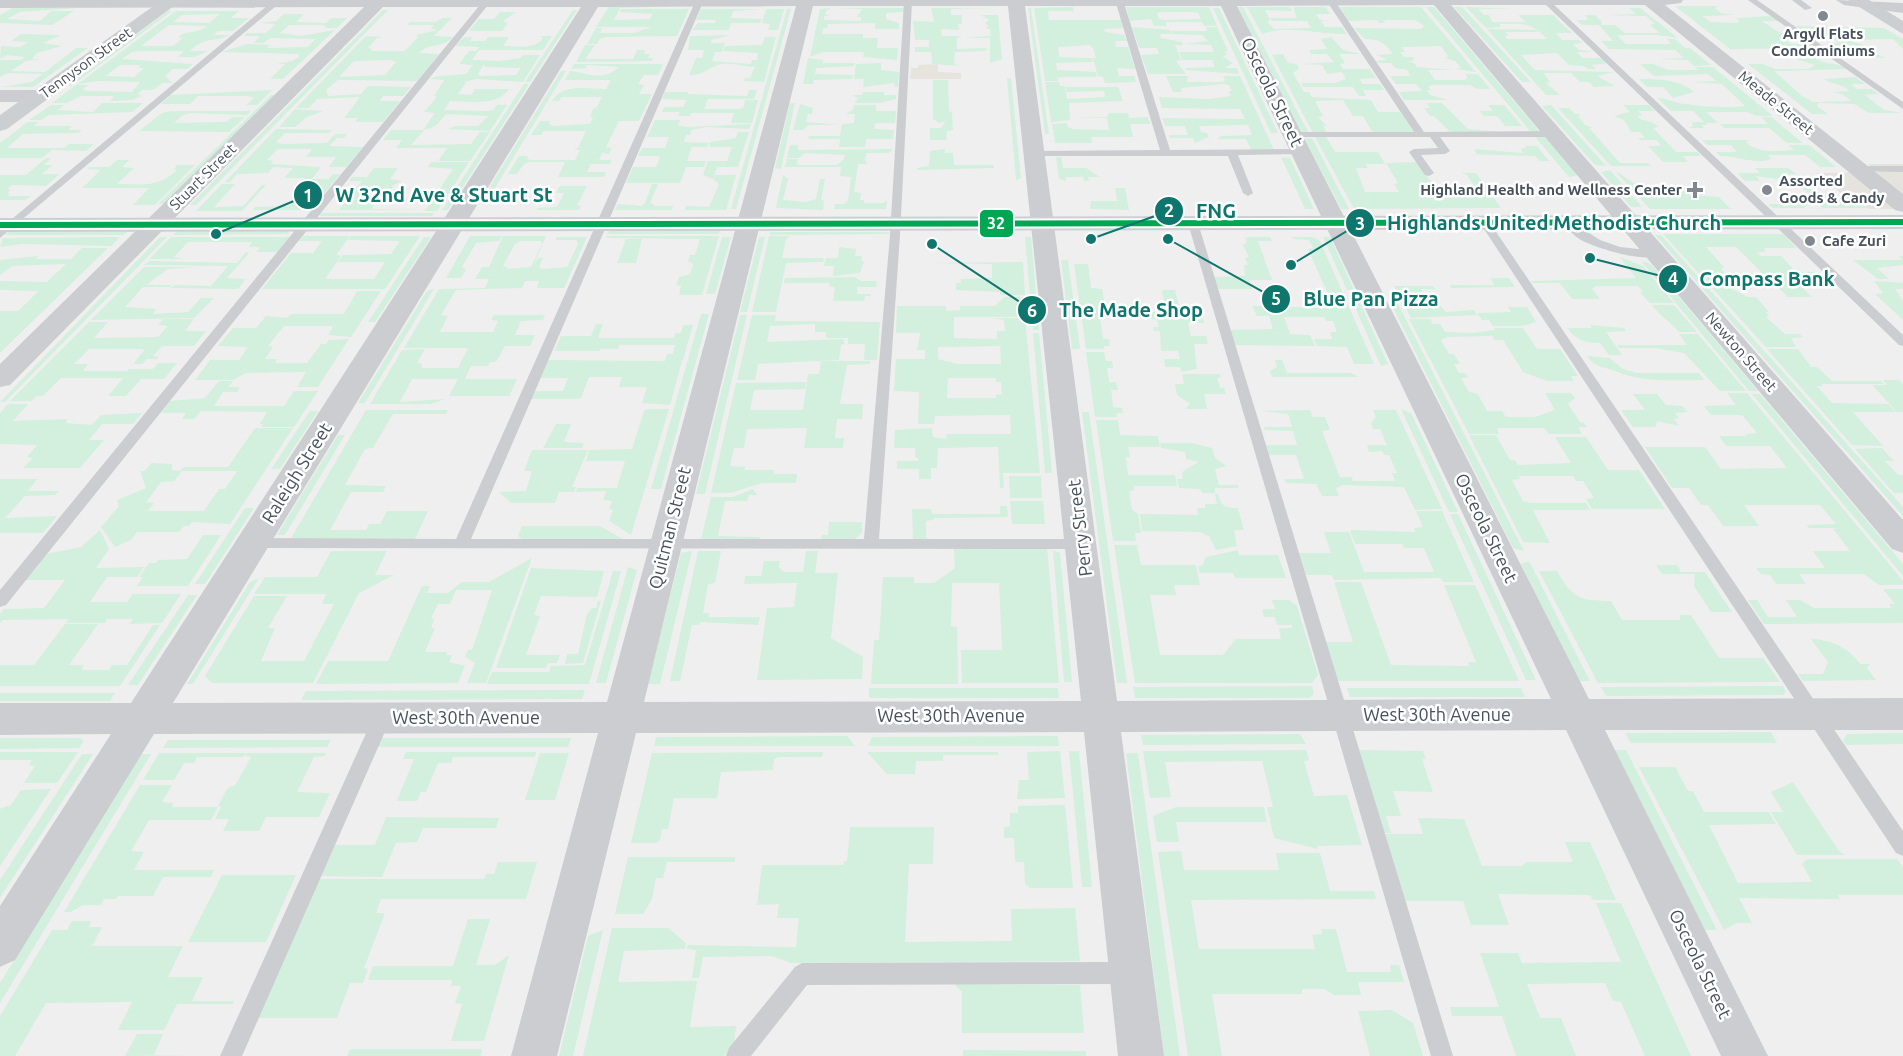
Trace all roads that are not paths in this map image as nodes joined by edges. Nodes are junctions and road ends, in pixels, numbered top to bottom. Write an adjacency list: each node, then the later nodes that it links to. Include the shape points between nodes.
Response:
1 (1330, 0): 2 (street); 16 (street); 31 (lane)
2 (1438, 0): 3 (street); 30 (street, Newton Street)
3 (1545, 0): 4 (street); 44 (lane)
4 (1649, 0): 5 (street); 37 (street, Meade Street)
5 (1675, 0)
6 (1752, 0): 28 (lane)
7 (1796, 0): 23 (lane)
8 (1844, 0): 21 (street)
9 (380, 1): 10 (street); 19 (street); 53 (street, Stuart Street)
10 (487, 1): 11 (street); 54 (lane)
11 (593, 1): 12 (street); 55 (street, Raleigh Street)
12 (699, 1): 13 (street); 49 (lane)
13 (805, 1): 20 (street); 50 (street, Quitman Street)
14 (1016, 1): 15 (street); 20 (street); 36 (street, Perry Street)
15 (1119, 1): 16 (street); 34 (lane)
16 (1227, 1): 33 (street, Osceola Street)
17 (89, 2): 18 (street); 22 (street)
18 (170, 2): 19 (street); 27 (street, Tennyson Street)
19 (277, 2): 56 (lane)
20 (908, 2): 51 (lane)
21 (1859, 2): 24 (street); 25 (street)
22 (2, 3)
23 (1808, 8)
24 (1903, 8)
25 (1903, 29)
26 (0, 96): 27 (street)
27 (41, 96): 29 (street, Tennyson Street)
28 (1903, 106)
29 (0, 125)
30 (1553, 134): 32 (lane); 43 (street, Newton Street)
31 (1421, 135): 32 (lane); 33 (lane)
32 (1433, 135): 39 (lane, via 1445,152 1414,152)
33 (1297, 144): 35 (lane); 47 (street, Osceola Street)
34 (1166, 153): 35 (lane); 36 (lane)
35 (1232, 153): 40 (lane)
36 (1035, 154): 52 (street, Perry Street)
37 (1858, 169): 38 (lane); 41 (street, Meade Street)
38 (1903, 169)
39 (1429, 173)
40 (1248, 193)
41 (1903, 205)
42 (1567, 222): 43 (street); 48 (street); 57 (lane, via 1577,234 1628,253)
43 (1629, 222): 44 (street); 57 (street, Newton Street)
44 (1779, 222): 45 (street); 58 (lane)
45 (1903, 222)
46 (1193, 223): 47 (street); 52 (street); 69 (lane)
47 (1336, 223): 48 (street); 70 (street, Osceola Street)
48 (1485, 223): 67 (lane)
49 (601, 224): 50 (street); 55 (street); 62 (lane)
50 (749, 224): 51 (street); 63 (street, Quitman Street)
51 (896, 224): 52 (street); 64 (lane)
52 (1043, 224): 65 (street, Perry Street)
53 (155, 225): 54 (street); 56 (street); 59 (street, Stuart Street)
54 (306, 225): 55 (street); 66 (lane)
55 (453, 225): 61 (street, Raleigh Street)
56 (4, 228)
57 (1656, 254): 60 (street, Newton Street)
58 (1903, 342)
59 (0, 379)
60 (1903, 541)
61 (252, 544): 62 (lane); 73 (street, Raleigh Street)
62 (461, 544): 63 (lane)
63 (666, 544): 64 (lane); 72 (street, Quitman Street)
64 (871, 544): 65 (lane)
65 (1082, 545): 71 (street, Perry Street)
66 (0, 601)
67 (1814, 714): 68 (street, West 30th Avenue); 70 (street, West 30th Avenue); 76 (lane)
68 (1903, 714)
69 (1340, 715): 70 (street, West 30th Avenue); 71 (street, West 30th Avenue); 83 (lane)
70 (1578, 715): 84 (street, Osceola Street)
71 (1102, 716): 72 (street, West 30th Avenue); 78 (street, Perry Street)
72 (622, 717): 74 (street, West 30th Avenue); 80 (street, Quitman Street)
73 (143, 718): 74 (street, West 30th Avenue); 75 (street, West 30th Avenue); 77 (street, Raleigh Street)
74 (382, 718): 79 (lane)
75 (0, 719)
76 (1903, 847)
77 (0, 945)
78 (1131, 973): 81 (lane, via 802,974); 82 (street, Perry Street)
79 (231, 1056)
80 (534, 1056)
81 (737, 1056)
82 (1141, 1056)
83 (1442, 1056)
84 (1745, 1056)

